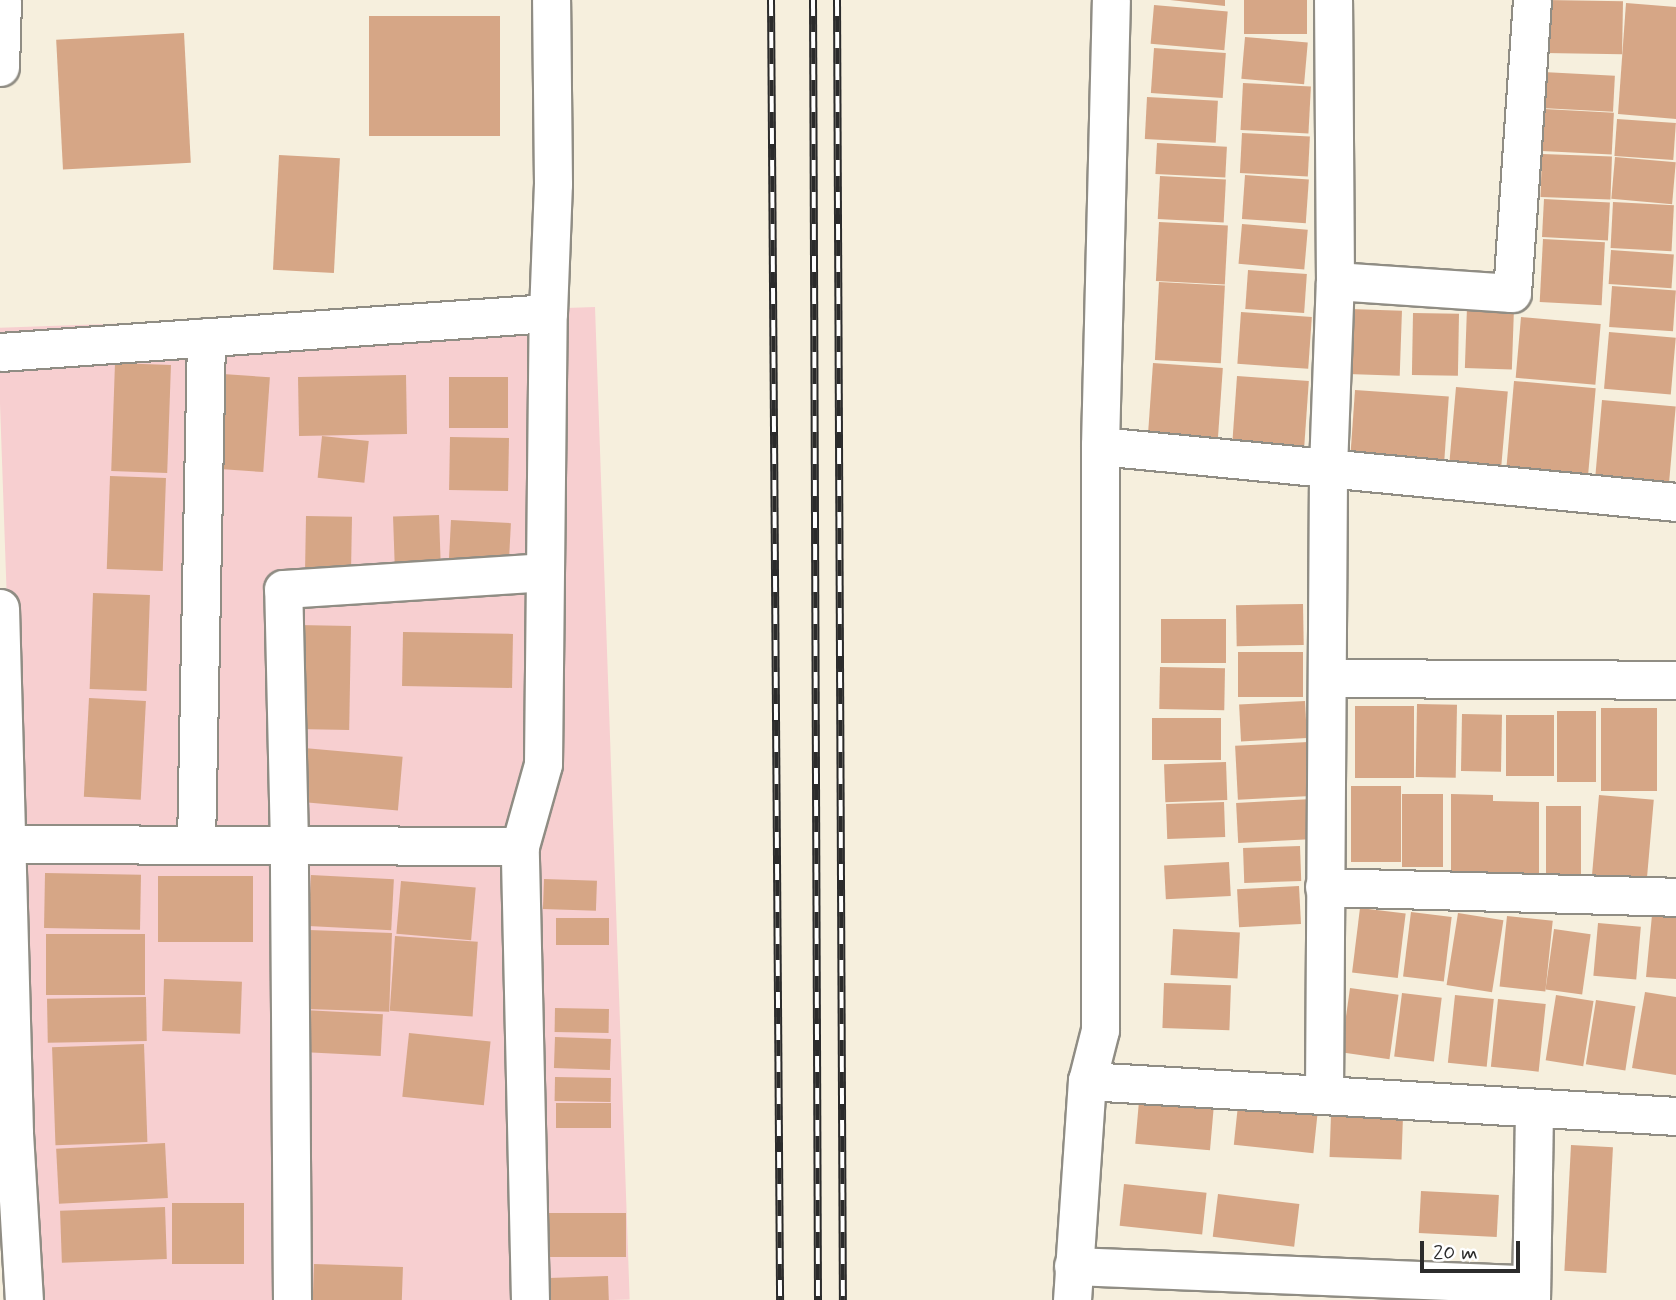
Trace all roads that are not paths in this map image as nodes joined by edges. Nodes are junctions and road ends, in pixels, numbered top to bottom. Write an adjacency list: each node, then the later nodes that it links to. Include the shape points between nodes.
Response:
1 (2, 0): 6 (street)
2 (551, 0): 8 (street, via 553,184)
3 (1111, 0): 11 (street)
4 (1333, 0): 7 (street)
5 (1532, 0): 7 (street, via 1512,293)
6 (0, 67)
7 (1335, 281): 12 (street)
8 (548, 313): 9 (street); 14 (street)
9 (206, 337): 10 (street); 19 (street)
10 (0, 352)
11 (1100, 446): 12 (street); 24 (street, via 1100,1030)
12 (1328, 468): 13 (street); 16 (street)
13 (1676, 502)
14 (543, 572): 20 (street, via 283,589); 21 (street, via 543,764)
15 (0, 608): 18 (street)
16 (1328, 678): 17 (street); 22 (street)
17 (1676, 680)
18 (6, 844): 19 (street); 28 (street)
19 (196, 844): 20 (street)
20 (289, 844): 21 (street); 32 (street)
21 (520, 846): 33 (street)
22 (1324, 887): 23 (street); 25 (street)
23 (1676, 897)
24 (1087, 1081): 25 (street); 29 (street)
25 (1324, 1094): 26 (street)
26 (1534, 1108): 27 (street); 30 (street)
27 (1676, 1116)
28 (7, 1133): 31 (street)
29 (1073, 1283): 30 (street)
30 (1531, 1292)
31 (24, 1300)
32 (292, 1300)
33 (530, 1300)

